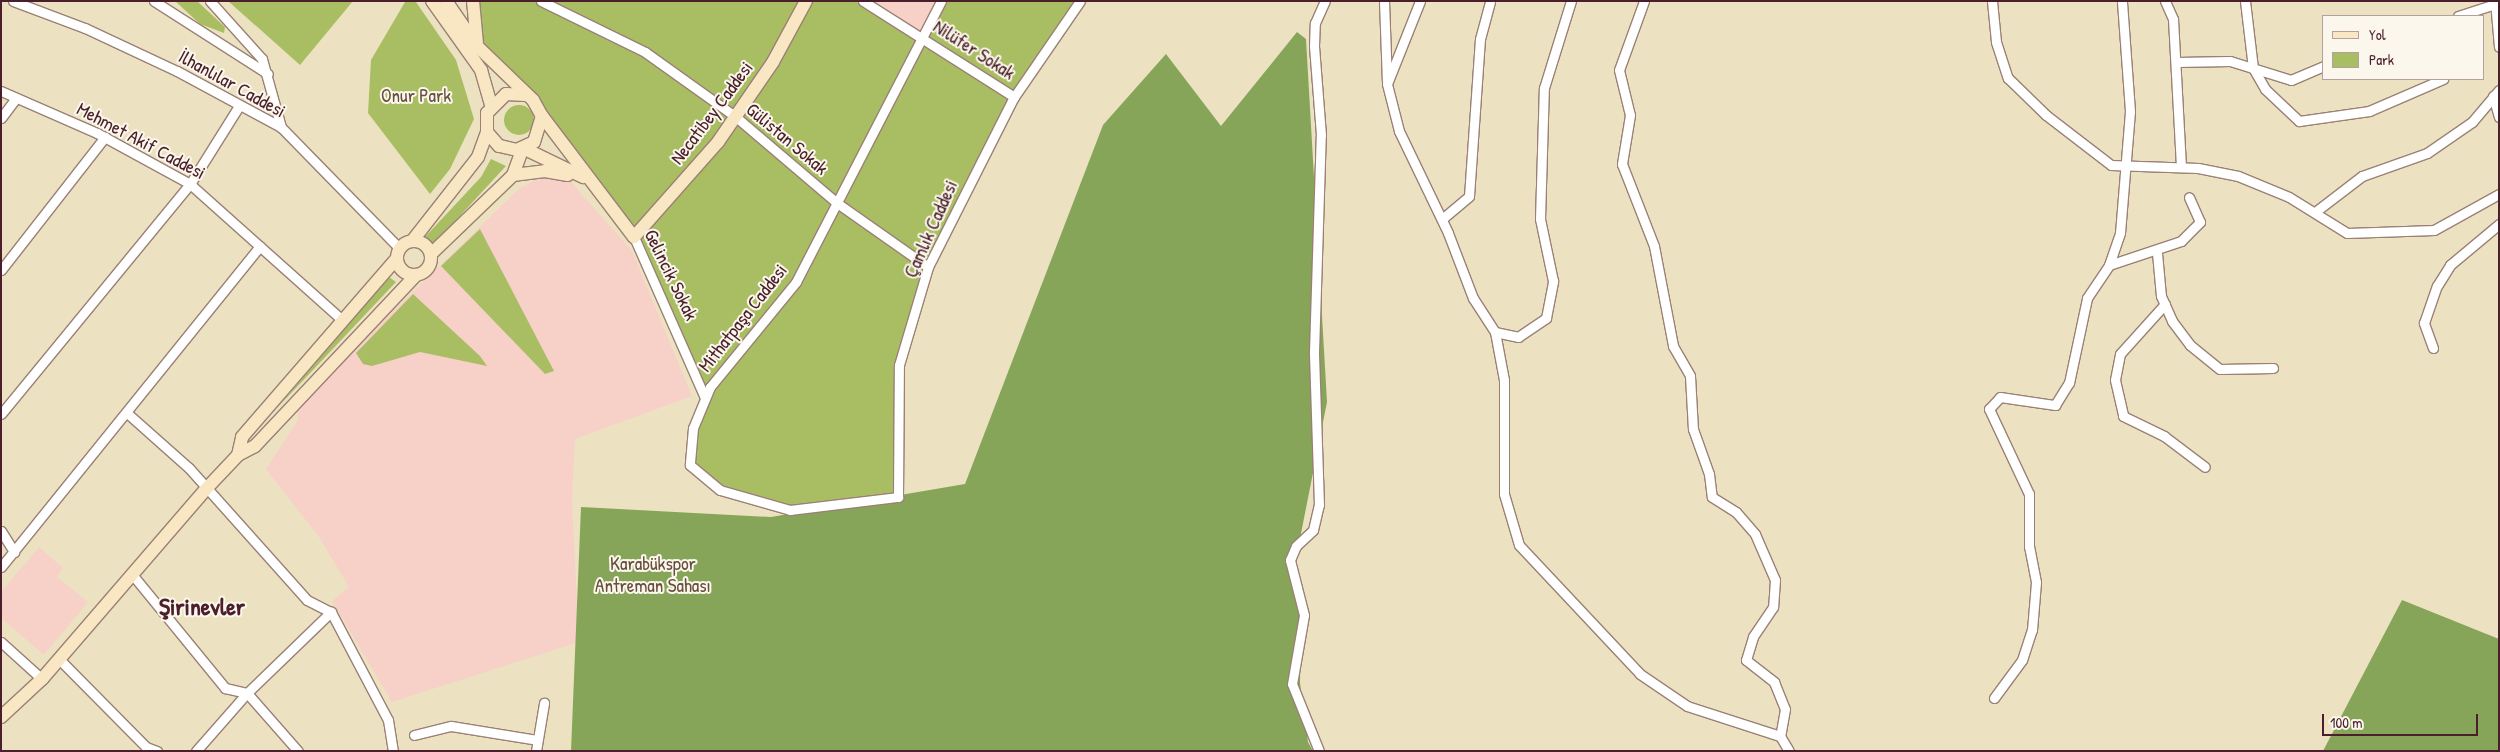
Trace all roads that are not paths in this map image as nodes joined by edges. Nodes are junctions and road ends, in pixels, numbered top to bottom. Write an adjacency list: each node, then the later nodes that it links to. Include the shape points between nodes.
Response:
1 (13, 1): 40 (street, İlhanlılar Caddesi, via 85,28)
2 (154, 1): 31 (street)
3 (210, 1): 31 (street, via 262,59)
4 (432, 1): 30 (street)
5 (446, 1): 25 (street)
6 (473, 1): 25 (street)
7 (541, 1): 42 (street, Gülistan Sokak, via 645,52)
8 (806, 1): 42 (street, Necatibey Caddesi, via 773,62)
9 (863, 1): 24 (street, Nilüfer Sokak)
10 (941, 1): 24 (street, Mithatpaşa Caddesi)
11 (1080, 1): 38 (street, Çamlık Caddesi)
12 (1325, 1): 102 (street, via 1315,23 1314,46 1321,135 1314,352 1319,505 1313,530 1296,546 1290,560 1304,614 1292,684)
13 (1384, 1): 33 (street)
14 (1420, 1): 33 (street)
15 (1490, 1): 58 (street, via 1480,39 1470,196)
16 (1571, 1): 72 (street, via 1544,88 1540,219 1554,281 1546,318 1518,338)
17 (1644, 1): 95 (street, via 1619,70 1630,115 1622,164 1654,246 1673,346 1690,376 1693,429 1709,474 1712,497 1736,512 1755,534 1774,580 1773,607 1754,637 1746,660 1774,682 1784,709)
18 (1992, 1): 49 (street, via 1996,42 2008,78 2046,115 2111,165)
19 (2122, 1): 49 (street, via 2130,111)
20 (2165, 1): 27 (street, via 2173,19)
21 (2245, 1): 29 (street)
22 (2495, 2): 23 (street); 26 (street)
23 (2461, 15)
24 (922, 38): 38 (street, Nilüfer Sokak); 56 (street, Mithatpaşa Caddesi)
25 (477, 46): 30 (street); 36 (street)
26 (2499, 47)
27 (2177, 62): 29 (street, via 2230,62); 50 (street)
28 (2322, 67): 29 (street, via 2291,80)
29 (2253, 68): 32 (street, via 2265,89 2299,121 2369,112)
30 (481, 70): 39 (street)
31 (268, 74): 45 (street)
32 (2440, 80)
33 (1387, 84): 58 (street, via 1399,131)
34 (1, 91): 37 (street, Mehmet Akif Caddesi)
35 (2496, 93): 43 (street); 57 (street, via 2472,122 2427,153 2362,176)
36 (525, 95): 39 (street, via 506,94); 41 (street)
37 (16, 98): 44 (street); 47 (street, Mehmet Akif Caddesi)
38 (1014, 98): 67 (street, Çamlık Caddesi)
39 (491, 105): 46 (street)
40 (239, 106): 45 (street, İlhanlılar Caddesi); 53 (street)
41 (542, 116): 48 (street, via 540,135); 52 (street, Gelincik Sokak)
42 (736, 117): 56 (street, Gülistan Sokak); 60 (street, Necatibey Caddesi)
43 (2499, 117)
44 (1, 118)
45 (281, 127): 64 (street, İlhanlılar Caddesi)
46 (487, 132): 48 (street, via 499,146); 61 (street, via 478,157)
47 (105, 138): 53 (street, Mehmet Akif Caddesi); 68 (street)
48 (523, 148): 51 (street); 52 (street)
49 (2128, 164): 50 (street); 66 (street, via 2120,233)
50 (2181, 167): 57 (street, via 2238,176)
51 (513, 175): 52 (street, via 545,171); 65 (street)
52 (585, 179): 60 (street, Gelincik Sokak)
53 (190, 184): 62 (street, Mehmet Akif Caddesi); 77 (street)
54 (2499, 194): 57 (street, via 2434,230 2347,233)
55 (2189, 197): 63 (street, via 2200,222 2181,241)
56 (837, 204): 67 (street, Gülistan Sokak); 75 (street, Mithatpaşa Caddesi, via 796,282)
57 (2315, 212)
58 (1442, 219): 72 (street, via 1473,298)
59 (2499, 224): 73 (street, via 2450,265 2437,286 2424,323)
60 (634, 237): 75 (street, Gelincik Sokak)
61 (413, 240): 64 (street); 65 (street, via 426,246)
62 (260, 246): 71 (street, Mehmet Akif Caddesi); 76 (street)
63 (2157, 253): 66 (street, via 2130,256); 70 (street)
64 (398, 254): 69 (street, via 404,273); 71 (street)
65 (431, 254): 69 (street, via 428,268)
66 (2109, 265): 91 (street, via 2087,298 2070,383 2055,405 2000,397 1989,409 2029,494 2029,547 2036,582 2032,630 2022,660)
67 (928, 267): 81 (street, Çamlık Caddesi, via 899,366)
68 (1, 270)
69 (415, 276): 78 (street, via 254,446)
70 (2165, 304): 74 (street, via 2190,345 2220,369); 79 (street, via 2120,354 2115,380 2123,416 2164,436)
71 (342, 320): 78 (street, via 242,436)
72 (1495, 332): 95 (street, via 1504,380 1504,494 1519,545 1640,674 1687,706)
73 (2433, 348)
74 (2274, 368)
75 (705, 398): 81 (street, Mithatpaşa Caddesi, via 693,428 690,465 720,490 790,510)
76 (127, 413): 80 (street, via 189,468); 83 (street)
77 (1, 414)
78 (238, 455): 80 (street)
79 (2205, 467)
80 (206, 489): 85 (street); 86 (street, via 307,600)
81 (898, 497)
82 (1, 532): 83 (street)
83 (14, 552): 84 (street)
84 (1, 567)
85 (131, 573): 88 (street); 90 (street, via 225,688)
86 (331, 612): 90 (street); 100 (street, via 388,720)
87 (1, 642): 89 (street)
88 (59, 659): 89 (street); 97 (street, via 146,747)
89 (42, 679): 93 (street)
90 (247, 693): 98 (street); 99 (street)
91 (1994, 698)
92 (544, 703): 96 (street)
93 (1, 717)
94 (414, 735): 96 (street, via 457,726)
95 (1780, 736): 103 (street)
96 (537, 740): 101 (street)
97 (157, 751)
98 (196, 751)
99 (298, 751)
100 (393, 751)
101 (536, 751)
102 (1319, 751)
103 (1789, 751)

